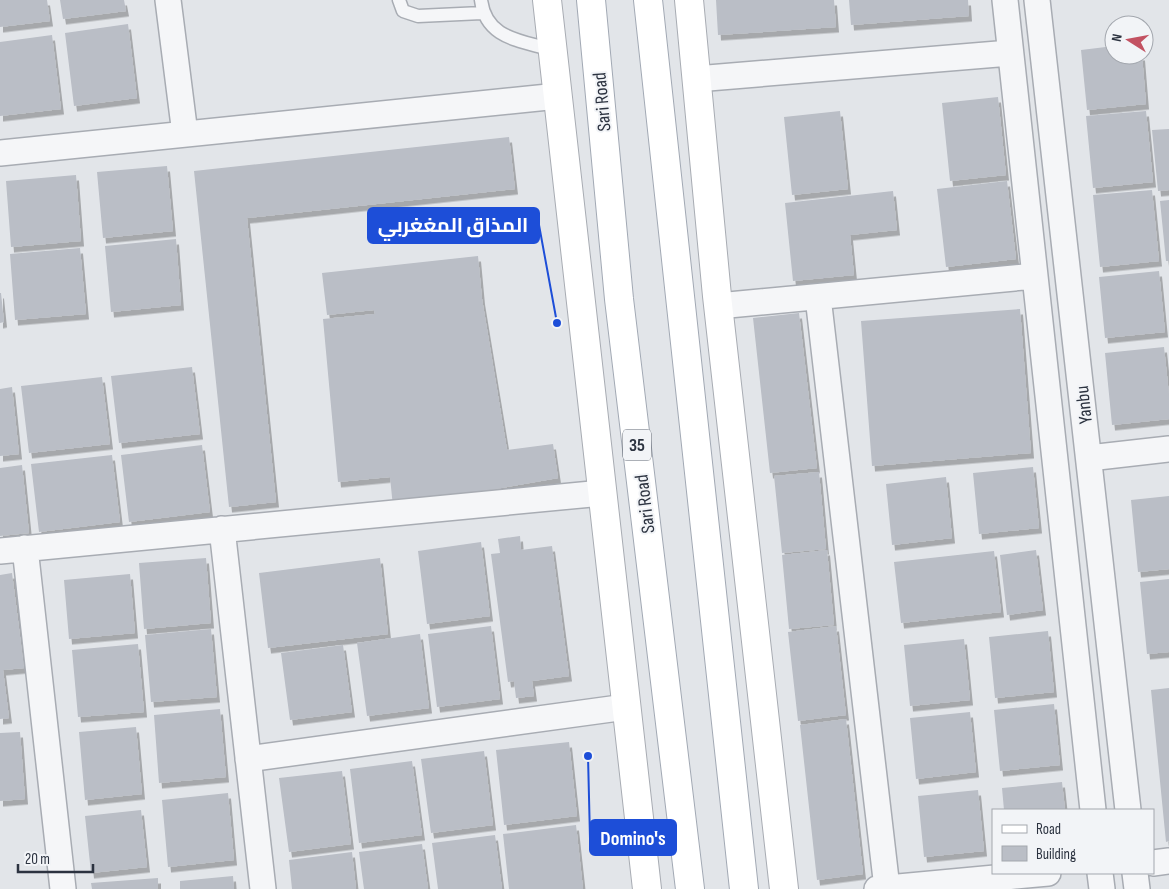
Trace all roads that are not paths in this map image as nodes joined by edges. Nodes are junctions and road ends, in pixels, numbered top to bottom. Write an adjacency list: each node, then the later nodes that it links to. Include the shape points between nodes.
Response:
1 (168, 0): 14 (street)
2 (399, 0): 9 (lane, via 403,11 418,16)
3 (547, 0): 10 (main road)
4 (591, 0): 39 (main road, Sari Road / 35, via 619,299)
5 (648, 0): 40 (main road)
6 (689, 0): 12 (main road)
7 (1005, 0): 11 (street, Yanbu)
8 (1037, 0): 20 (street, Yanbu)
9 (481, 6): 10 (lane, via 494,29 501,34)
10 (552, 50): 13 (main road)
11 (1010, 53): 12 (street); 16 (street, Yanbu)
12 (696, 80): 18 (main road)
13 (558, 96): 14 (street); 21 (main road)
14 (185, 134): 15 (street)
15 (0, 153)
16 (1035, 276): 17 (street); 27 (street, Yanbu)
17 (818, 297): 18 (street); 35 (street)
18 (718, 306): 41 (main road)
19 (1169, 450): 20 (street)
20 (1089, 458): 28 (street, Yanbu)
21 (602, 493): 22 (street); 25 (main road)
22 (222, 529): 23 (street); 26 (street)
23 (25, 548): 24 (street); 36 (street)
24 (0, 550)
25 (626, 707): 26 (street); 38 (main road)
26 (248, 759): 37 (street)
27 (1093, 809)
28 (1128, 809)
29 (1169, 861): 30 (street)
30 (1154, 863)
31 (1040, 874): 34 (street)
32 (1100, 874): 42 (street)
33 (1135, 874): 43 (street)
34 (946, 886): 35 (street)
35 (882, 888)
36 (63, 889)
37 (263, 889)
38 (646, 889)
39 (690, 889)
40 (744, 889)
41 (784, 889)
42 (1102, 889)
43 (1137, 889)

